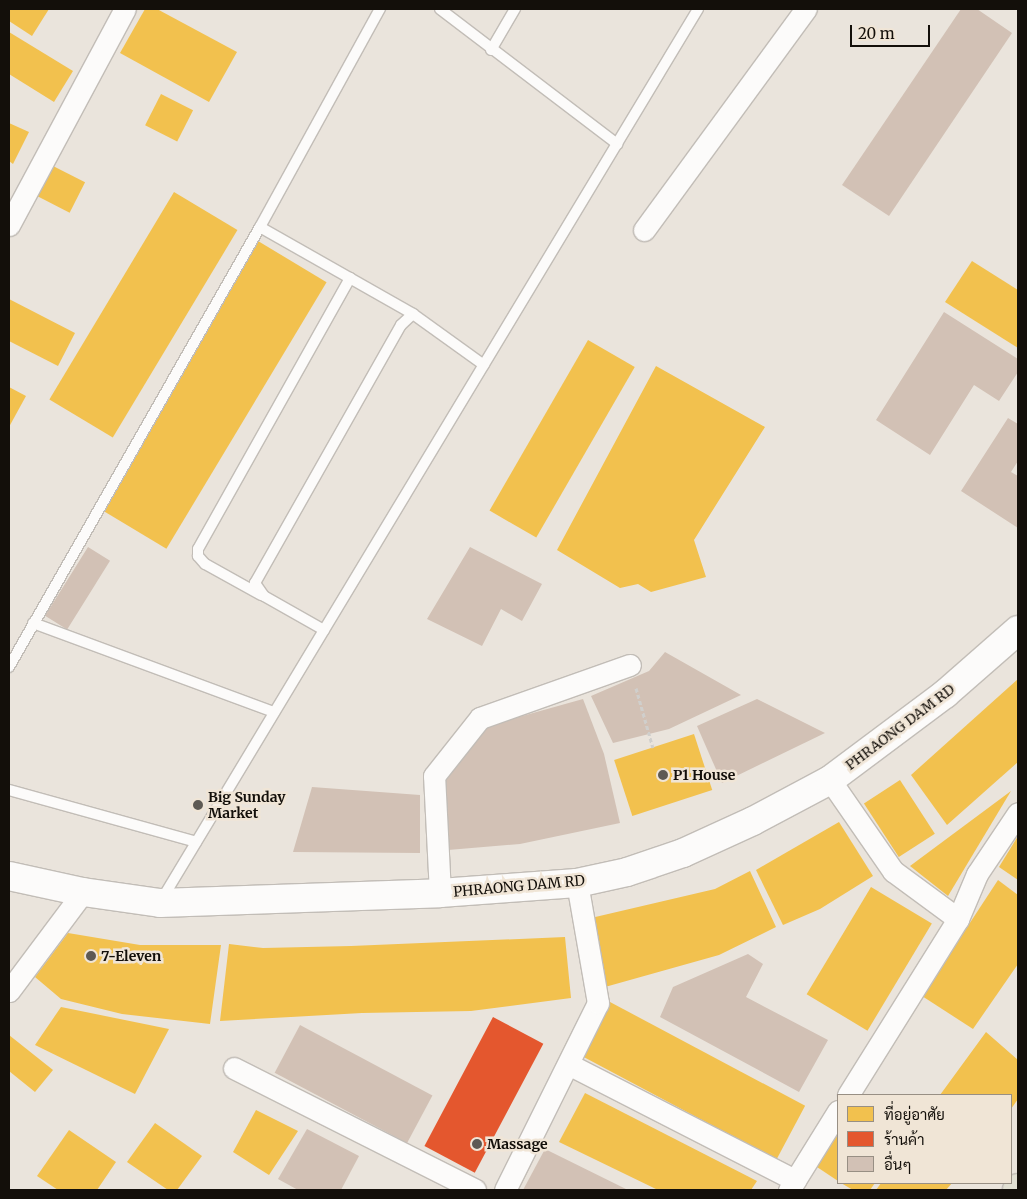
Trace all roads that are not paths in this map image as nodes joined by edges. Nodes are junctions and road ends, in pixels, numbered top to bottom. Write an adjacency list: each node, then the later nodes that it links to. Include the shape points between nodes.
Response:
1 (125, 9): 9 (street)
2 (380, 9): 10 (lane)
3 (440, 9): 7 (lane)
4 (515, 9): 7 (lane)
5 (698, 9): 8 (lane)
6 (806, 9): 11 (street)
7 (491, 50): 8 (lane)
8 (617, 144): 14 (lane)
9 (9, 226)
10 (260, 227): 12 (lane); 16 (lane)
11 (644, 230)
12 (350, 278): 13 (lane); 15 (lane, via 198,549 198,556 204,564)
13 (413, 314): 14 (lane); 15 (lane, via 401,325 258,574 255,582)
14 (484, 365): 17 (lane)
15 (264, 596): 17 (lane)
16 (34, 623): 20 (lane); 21 (lane)
17 (324, 630): 21 (lane)
18 (1018, 630): 22 (street, PHRAONG DAM RD, via 945,694)
19 (630, 666): 29 (street, via 480,718 434,776)
20 (9, 667)
21 (274, 712): 25 (lane)
22 (830, 780): 27 (street, PHRAONG DAM RD, via 683,853 627,872); 31 (street, via 892,871)
23 (9, 790): 25 (lane)
24 (1018, 813): 31 (street, via 977,874)
25 (196, 842): 30 (lane)
26 (9, 876): 28 (street, PHRAONG DAM RD)
27 (578, 883): 29 (street, PHRAONG DAM RD); 33 (street, via 598,1003)
28 (83, 892): 30 (street, PHRAONG DAM RD); 32 (street)
29 (440, 893): 30 (street, PHRAONG DAM RD)
30 (160, 903)
31 (958, 919): 35 (street)
32 (9, 991)
33 (570, 1065): 37 (street); 39 (street)
34 (234, 1068): 38 (street)
35 (849, 1094)
36 (837, 1113): 37 (street)
37 (792, 1185)
38 (475, 1190)
39 (505, 1190)

